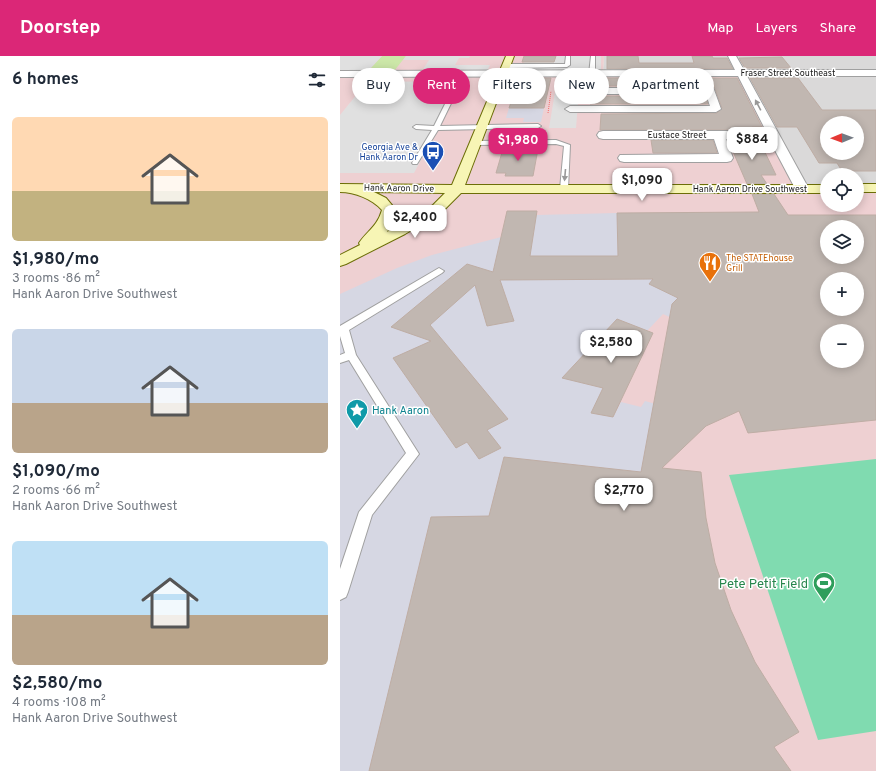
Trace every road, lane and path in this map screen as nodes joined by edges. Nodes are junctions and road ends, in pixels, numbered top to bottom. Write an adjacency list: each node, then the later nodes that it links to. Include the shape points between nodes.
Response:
1 (510, 56): 5 (main road)
2 (568, 56): 6 (lane, via 567,65)
3 (593, 56): 7 (lane)
4 (732, 56): 10 (street)
5 (505, 68)
6 (529, 68)
7 (592, 68)
8 (478, 71): 12 (street, Fraser Street Southeast)
9 (714, 72): 10 (street, Fraser Street Southeast)
10 (741, 73): 11 (street, Fraser Street Southeast); 23 (street, one-way to 10)
11 (876, 73)
12 (340, 74)
13 (714, 103): 16 (street, via 716,109)
14 (448, 104): 20 (lane)
15 (490, 104): 17 (main road)
16 (570, 109)
17 (481, 126): 18 (lane); 20 (lane); 24 (main road)
18 (538, 126)
19 (416, 127): 20 (lane)
20 (436, 128): 26 (lane)
21 (604, 135): 22 (street, Eustace Street)
22 (719, 135): 23 (street, Eustace Street); 25 (street, via 727,158)
23 (774, 135): 32 (street)
24 (475, 143): 30 (main road); 31 (lane, one-way to 31, via 556,142 567,145)
25 (624, 158)
26 (414, 163)
27 (347, 188): 30 (main road, Hank Aaron Drive); 34 (main road, via 381,201 389,210 387,221 378,233)
28 (864, 188): 29 (main road)
29 (876, 188)
30 (457, 189): 31 (main road, Hank Aaron Drive Southwest); 34 (main road, via 424,217)
31 (564, 189): 32 (main road, Hank Aaron Drive Southwest)
32 (802, 189): 33 (main road, Hank Aaron Drive Southwest)
33 (820, 189)
34 (345, 259)
35 (439, 271): 36 (lane, via 343,329)
36 (345, 357): 37 (lane, via 413,454 366,512)
37 (340, 592)

